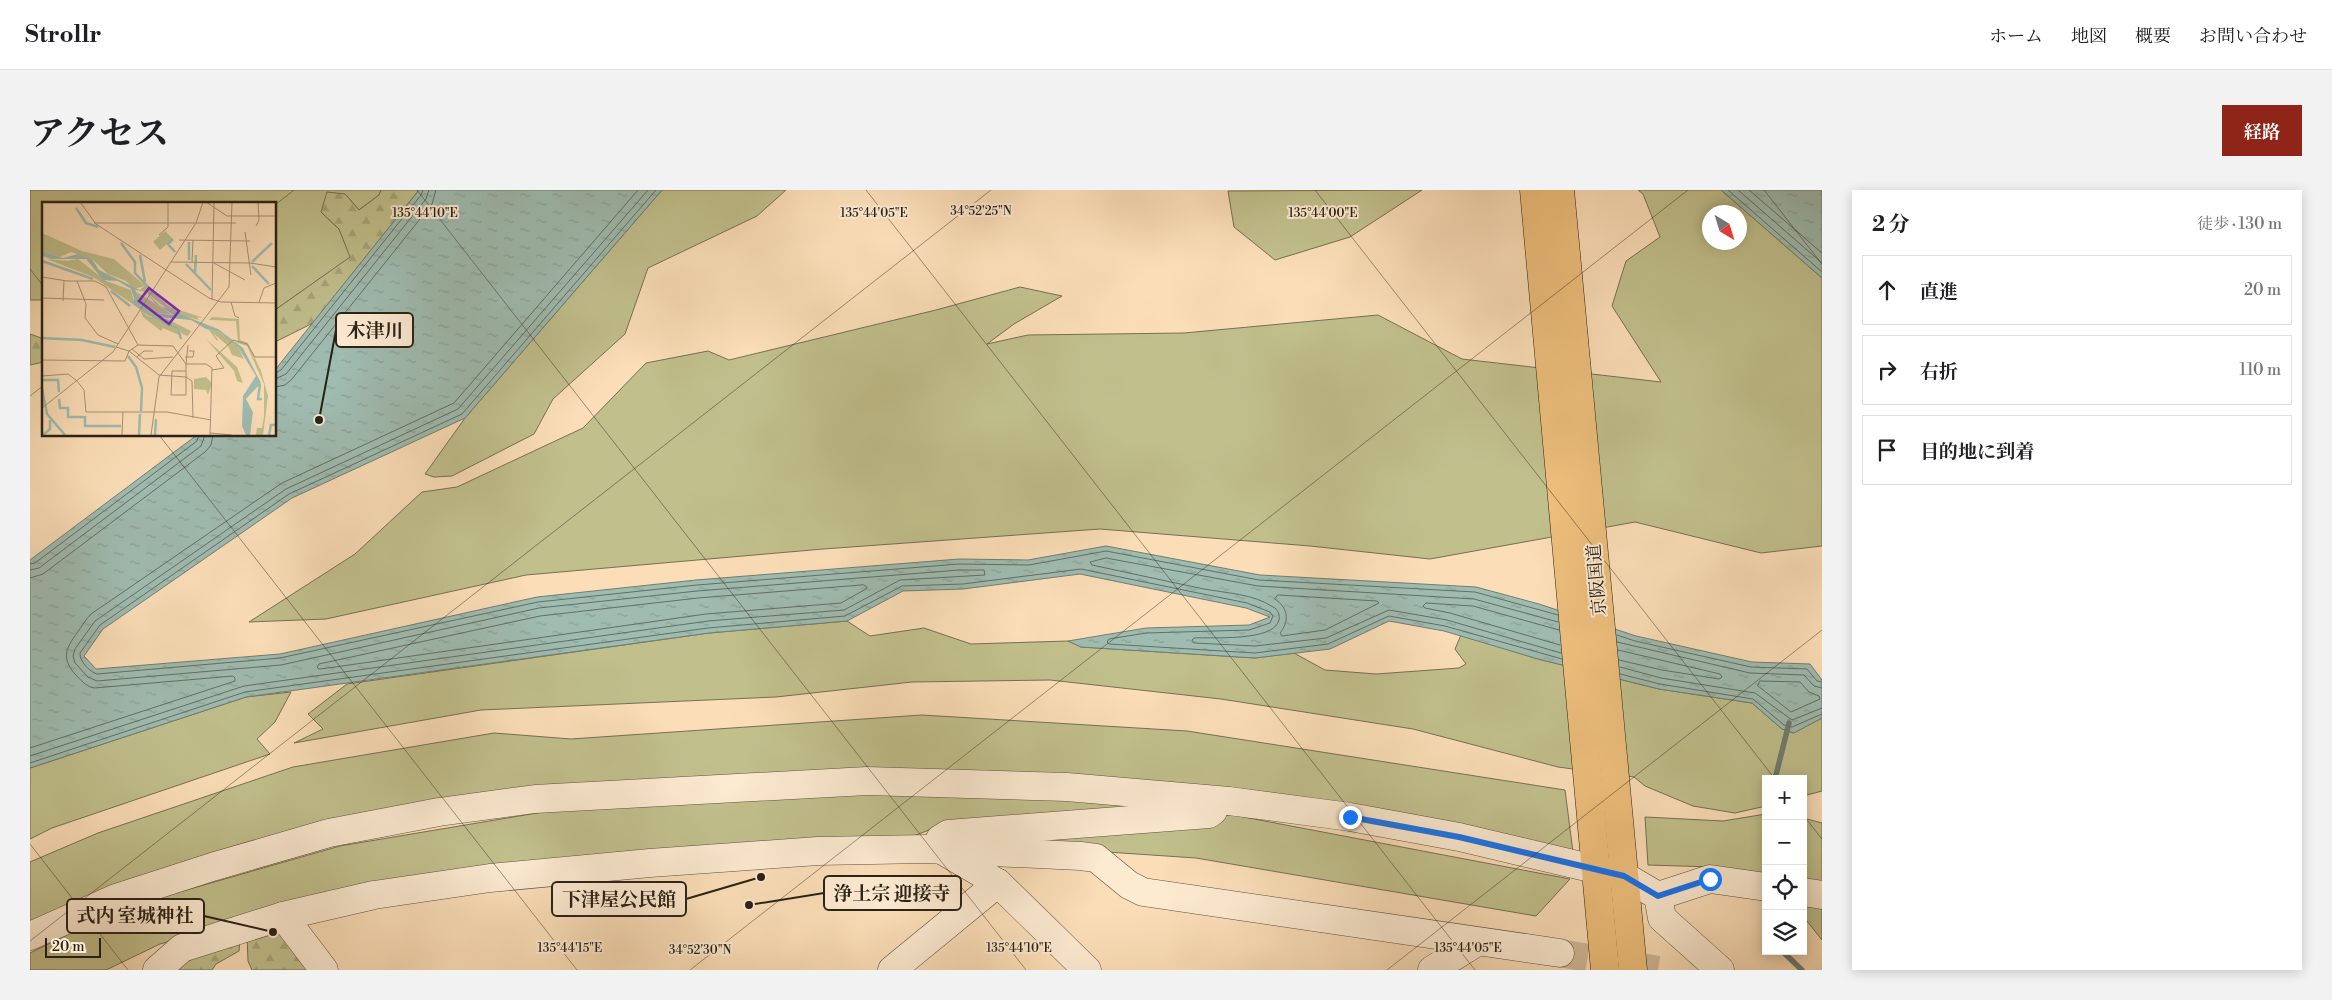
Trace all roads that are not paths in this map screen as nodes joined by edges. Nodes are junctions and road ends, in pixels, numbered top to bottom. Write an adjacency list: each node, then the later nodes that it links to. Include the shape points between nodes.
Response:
1 (1534, 190): 5 (highway, 京阪国道)
2 (1560, 190): 6 (highway, 京阪国道)
3 (1230, 801): 4 (street, via 1209,814 948,834); 5 (street); 13 (street, via 1067,787 867,781 535,799 439,812 330,833 116,898)
4 (932, 849): 7 (street); 12 (street, via 818,851 490,878 374,895); 14 (street, via 1096,858 1128,885 1143,892)
5 (1596, 857): 6 (street); 21 (highway, 京阪国道)
6 (1624, 876): 11 (street); 22 (highway, 京阪国道)
7 (998, 882): 18 (street); 19 (street)
8 (1762, 886): 11 (street, via 1710,879)
9 (1807, 893): 10 (street)
10 (1822, 895)
11 (1658, 896): 23 (street, via 1662,918)
12 (283, 916): 16 (street, via 182,948); 17 (street)
13 (30, 936)
14 (1477, 942): 15 (street); 20 (street)
15 (1560, 953)
16 (157, 970)
17 (324, 970)
18 (892, 970)
19 (1087, 970)
20 (1432, 970)
21 (1605, 970)
22 (1632, 970)
23 (1720, 970)

